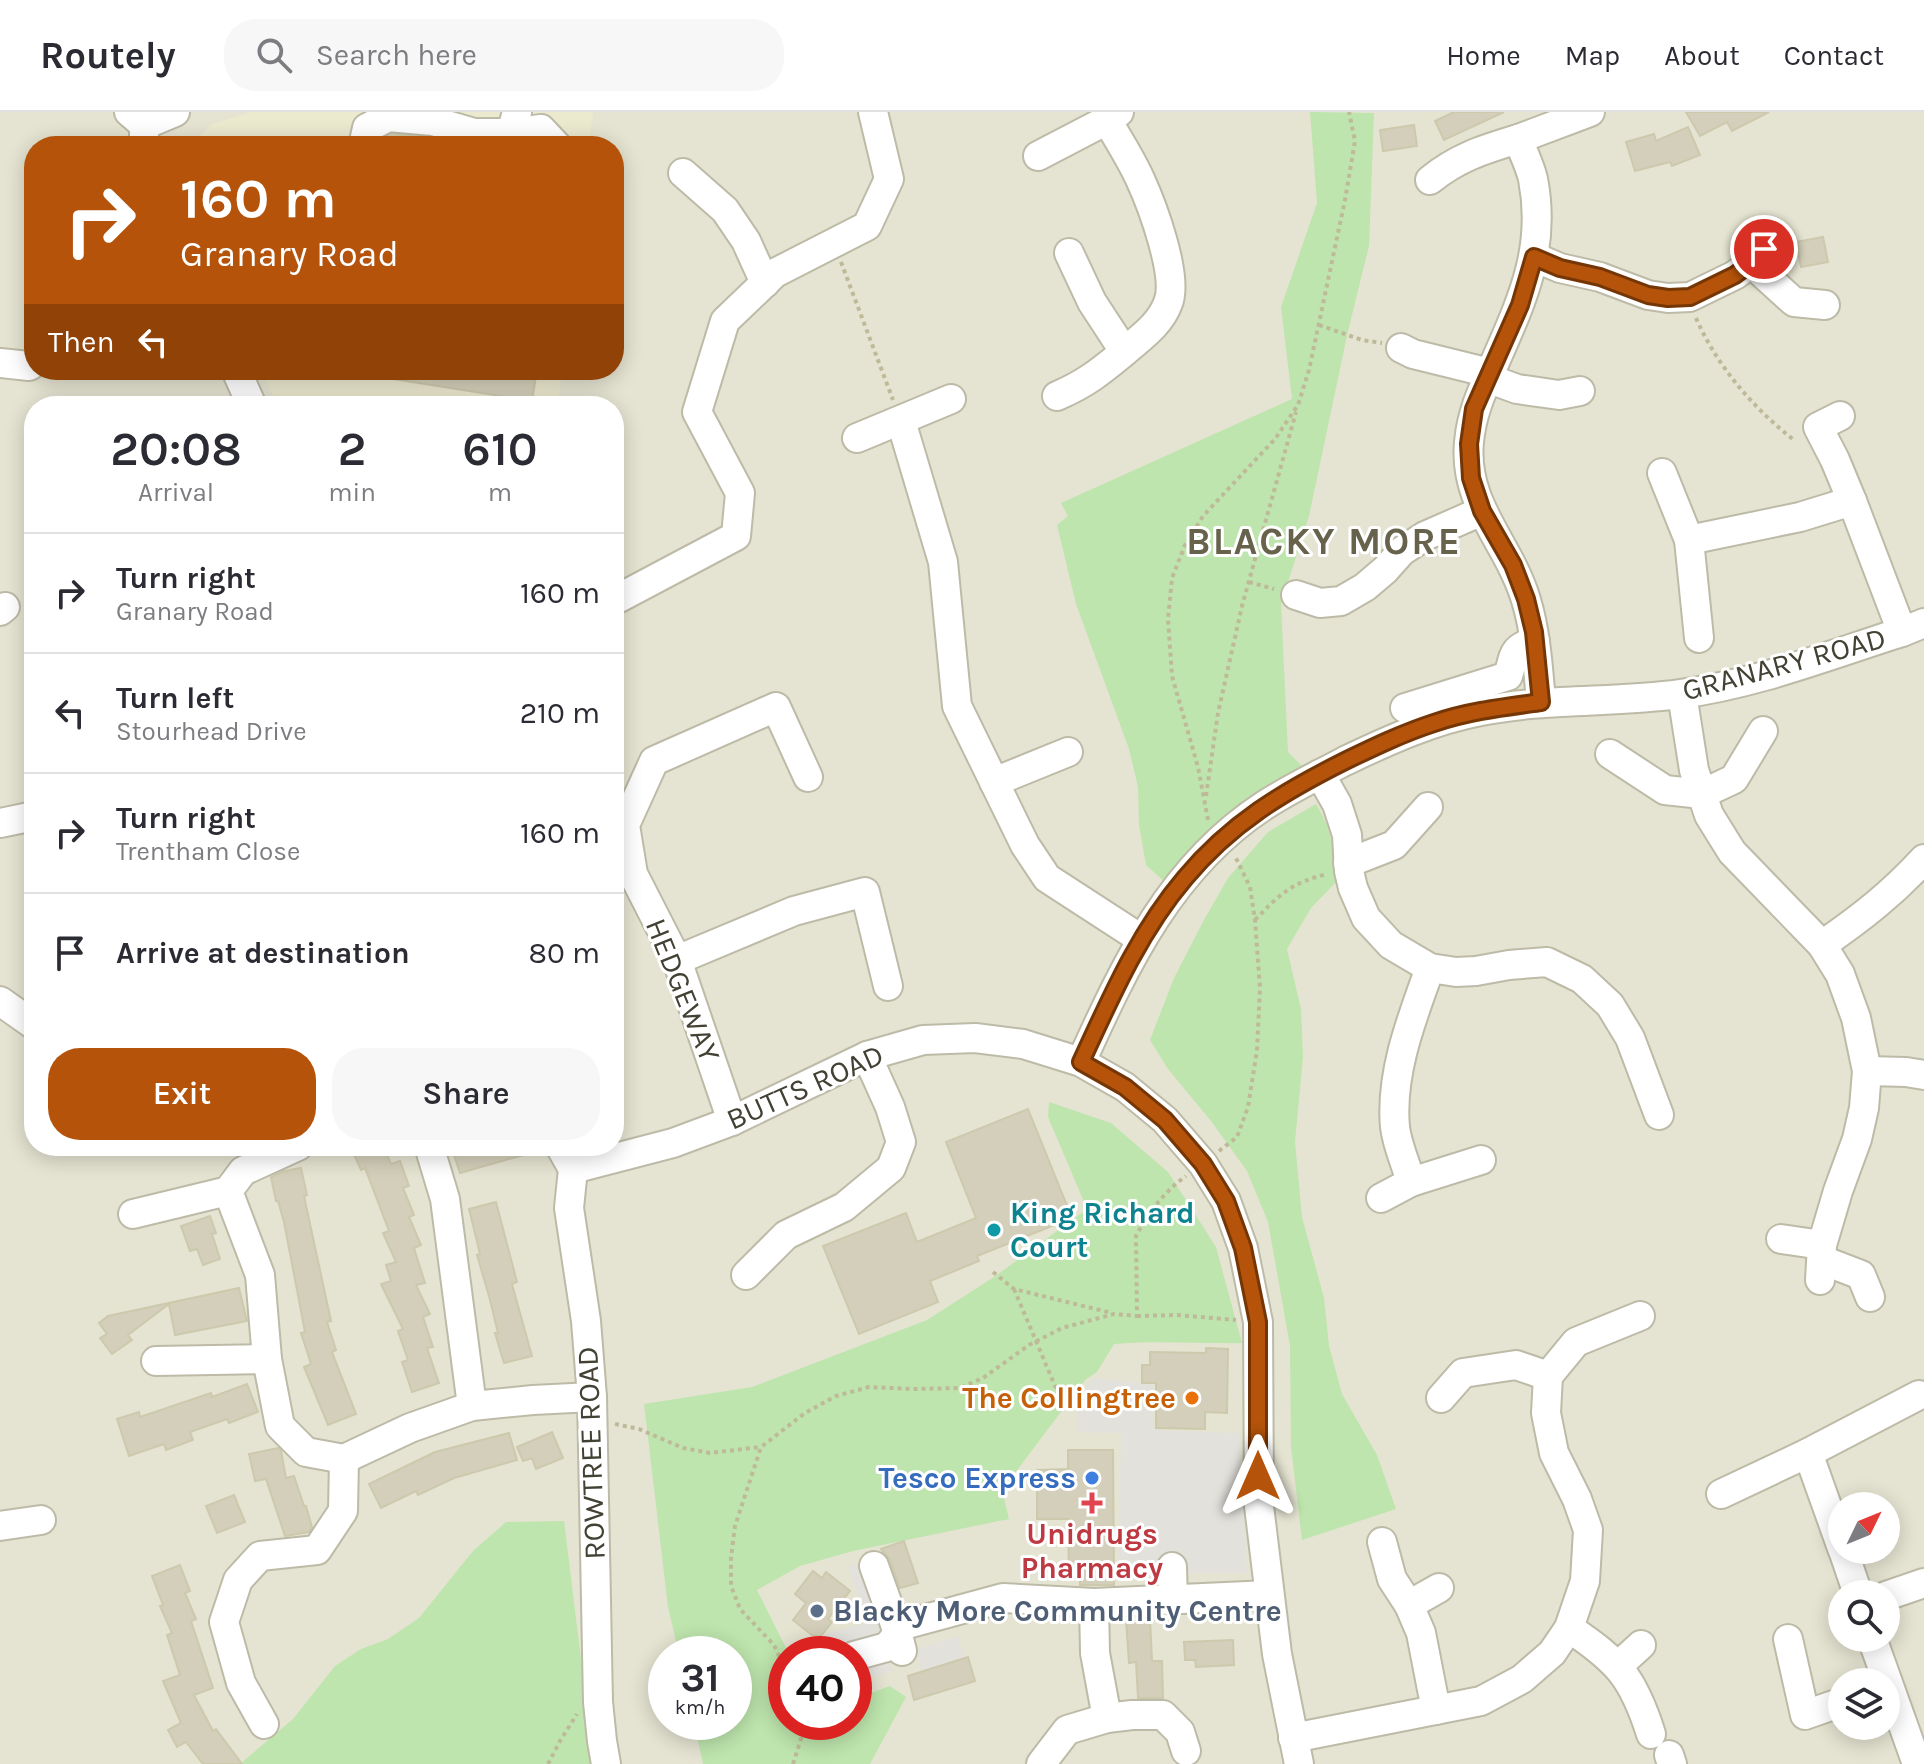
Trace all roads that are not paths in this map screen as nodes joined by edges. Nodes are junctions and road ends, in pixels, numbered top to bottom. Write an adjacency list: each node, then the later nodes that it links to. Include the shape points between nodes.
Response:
1 (175, 112): 6 (street)
2 (873, 112): 15 (street, via 889,179 867,226)
3 (1590, 112): 9 (street)
4 (1113, 116): 10 (street); 18 (street, via 1170,271 1170,300 1159,321)
5 (514, 123): 7 (street, via 474,133 433,121 388,117 367,128); 8 (street, via 541,129)
6 (139, 128)
7 (365, 136)
8 (548, 136)
9 (1518, 139): 12 (street, via 1477,151); 14 (street, via 1538,214)
10 (1038, 156)
11 (683, 173): 15 (street, via 725,210)
12 (1430, 180)
13 (1069, 253): 18 (street)
14 (1534, 257): 16 (street, via 1668,298 1690,297 1735,275 1758,256 1776,286 1794,302); 21 (street)
15 (765, 283): 32 (street, via 725,321 697,412 740,493 736,536)
16 (1825, 305)
17 (1401, 348): 21 (street)
18 (1114, 360): 23 (street, via 1081,386)
19 (0, 363): 20 (street)
20 (24, 365)
21 (1489, 376): 22 (street, via 1517,389 1559,395); 30 (street, via 1474,409 1469,444 1471,478)
22 (1580, 391)
23 (1057, 396)
24 (951, 399): 25 (street)
25 (901, 421): 27 (street); 45 (street, via 943,562 957,706)
26 (1817, 428): 29 (street)
27 (857, 438)
28 (1662, 473): 31 (street)
29 (1852, 501): 31 (street); 34 (street)
30 (1482, 511): 33 (street, via 1425,536 1341,601 1320,603); 36 (street, via 1513,565)
31 (1689, 540): 35 (street)
32 (624, 595)
33 (1296, 595)
34 (1913, 628): 37 (street, GRANARY ROAD, via 1746,681)
35 (1699, 638)
36 (1535, 641): 38 (street); 39 (street, via 1515,650 1508,676)
37 (1682, 694): 38 (street, GRANARY ROAD); 46 (street)
38 (1541, 702): 43 (street, GRANARY ROAD, via 1435,722)
39 (1405, 708)
40 (1763, 731): 46 (street, via 1734,779)
41 (1068, 752): 45 (street)
42 (1610, 754): 46 (street, via 1665,790)
43 (1320, 774): 51 (street, via 1347,835); 52 (street, GRANARY ROAD, via 1265,805 1221,839 1184,878)
44 (808, 777): 54 (street, HEDGEWAY, via 776,707 654,761 625,825 633,874)
45 (994, 782): 52 (street, via 1047,878)
46 (1702, 794): 53 (street, via 1732,852)
47 (1428, 807): 51 (street, via 1394,845)
48 (24, 818): 49 (street)
49 (0, 823)
50 (1924, 859): 53 (street, via 1866,915)
51 (1349, 867): 55 (street, via 1366,918 1391,945)
52 (1141, 939): 60 (street, GRANARY ROAD)
53 (1822, 945): 61 (street, via 1840,974 1856,1018)
54 (677, 960): 56 (street, via 794,911 865,892); 64 (street, HEDGEWAY)
55 (1430, 968): 63 (street, via 1466,972 1547,962 1582,979 1610,1005 1630,1038); 71 (street, via 1395,1091 1395,1130)
56 (888, 986)
57 (0, 1001): 58 (street)
58 (24, 1018)
59 (867, 1056): 60 (street, BUTTS ROAD, via 923,1040 975,1038 1023,1044); 64 (street, BUTTS ROAD); 76 (street, via 901,1142 891,1168 844,1207 786,1235)
60 (1081, 1062): 98 (street, BUTTS ROAD, via 1125,1087 1165,1120 1226,1201 1243,1248 1258,1322 1259,1506)
61 (1867, 1071): 62 (street); 75 (street, via 1857,1139)
62 (1924, 1075)
63 (1659, 1115)
64 (732, 1121): 65 (street, BUTTS ROAD, via 673,1143)
65 (624, 1150)
66 (280, 1156): 70 (street)
67 (432, 1156): 85 (street, via 445,1199)
68 (566, 1158): 83 (street, ROWTREE ROAD)
69 (1481, 1160): 71 (street)
70 (236, 1181): 73 (street); 79 (street, via 260,1275)
71 (1411, 1182): 72 (street)
72 (1381, 1198)
73 (133, 1214)
74 (1781, 1239): 75 (street)
75 (1821, 1262): 77 (street, via 1861,1275)
76 (746, 1275)
77 (1870, 1297)
78 (1640, 1316): 81 (street, via 1576,1342)
79 (267, 1359): 80 (street); 87 (street, via 280,1426 306,1452)
80 (156, 1361)
81 (1548, 1376): 84 (street, via 1516,1365 1463,1373); 102 (street, via 1546,1413 1554,1453 1588,1530 1585,1581)
82 (1919, 1395): 86 (street)
83 (592, 1397): 85 (street); 116 (street, ROWTREE ROAD, via 598,1702)
84 (1441, 1398)
85 (472, 1406): 87 (street)
86 (1808, 1453): 88 (street); 89 (street)
87 (344, 1459): 112 (street, via 343,1511 317,1550 260,1556 238,1580 224,1622 241,1683)
88 (1721, 1494)
89 (1828, 1509)
90 (41, 1520): 91 (street)
91 (0, 1526)
92 (1382, 1542): 101 (street, via 1392,1579)
93 (874, 1566): 103 (street)
94 (1172, 1567): 99 (street)
95 (1924, 1583): 97 (street)
96 (1439, 1588): 101 (street)
97 (1900, 1591)
98 (1269, 1595): 99 (street); 114 (street, BUTTS ROAD)
99 (1173, 1600): 100 (street)
100 (1094, 1603): 103 (street, via 1003,1598); 110 (street, via 1095,1653)
101 (1409, 1605): 109 (street, via 1421,1633)
102 (1569, 1628): 107 (street, via 1601,1649); 109 (street, via 1552,1653 1522,1679 1481,1701)
103 (895, 1629): 106 (street, via 887,1647)
104 (1788, 1639): 108 (street, via 1805,1715)
105 (1641, 1645): 107 (street)
106 (872, 1651)
107 (1625, 1676): 115 (street)
108 (1828, 1707)
109 (1436, 1710): 114 (street)
110 (1120, 1716): 113 (street, via 1163,1715 1180,1732); 117 (street, via 1067,1730)
111 (1900, 1720): 118 (street)
112 (264, 1724)
113 (1186, 1751)
114 (1296, 1751)
115 (1664, 1751)
116 (606, 1764)
117 (1041, 1764)
118 (1917, 1764)

